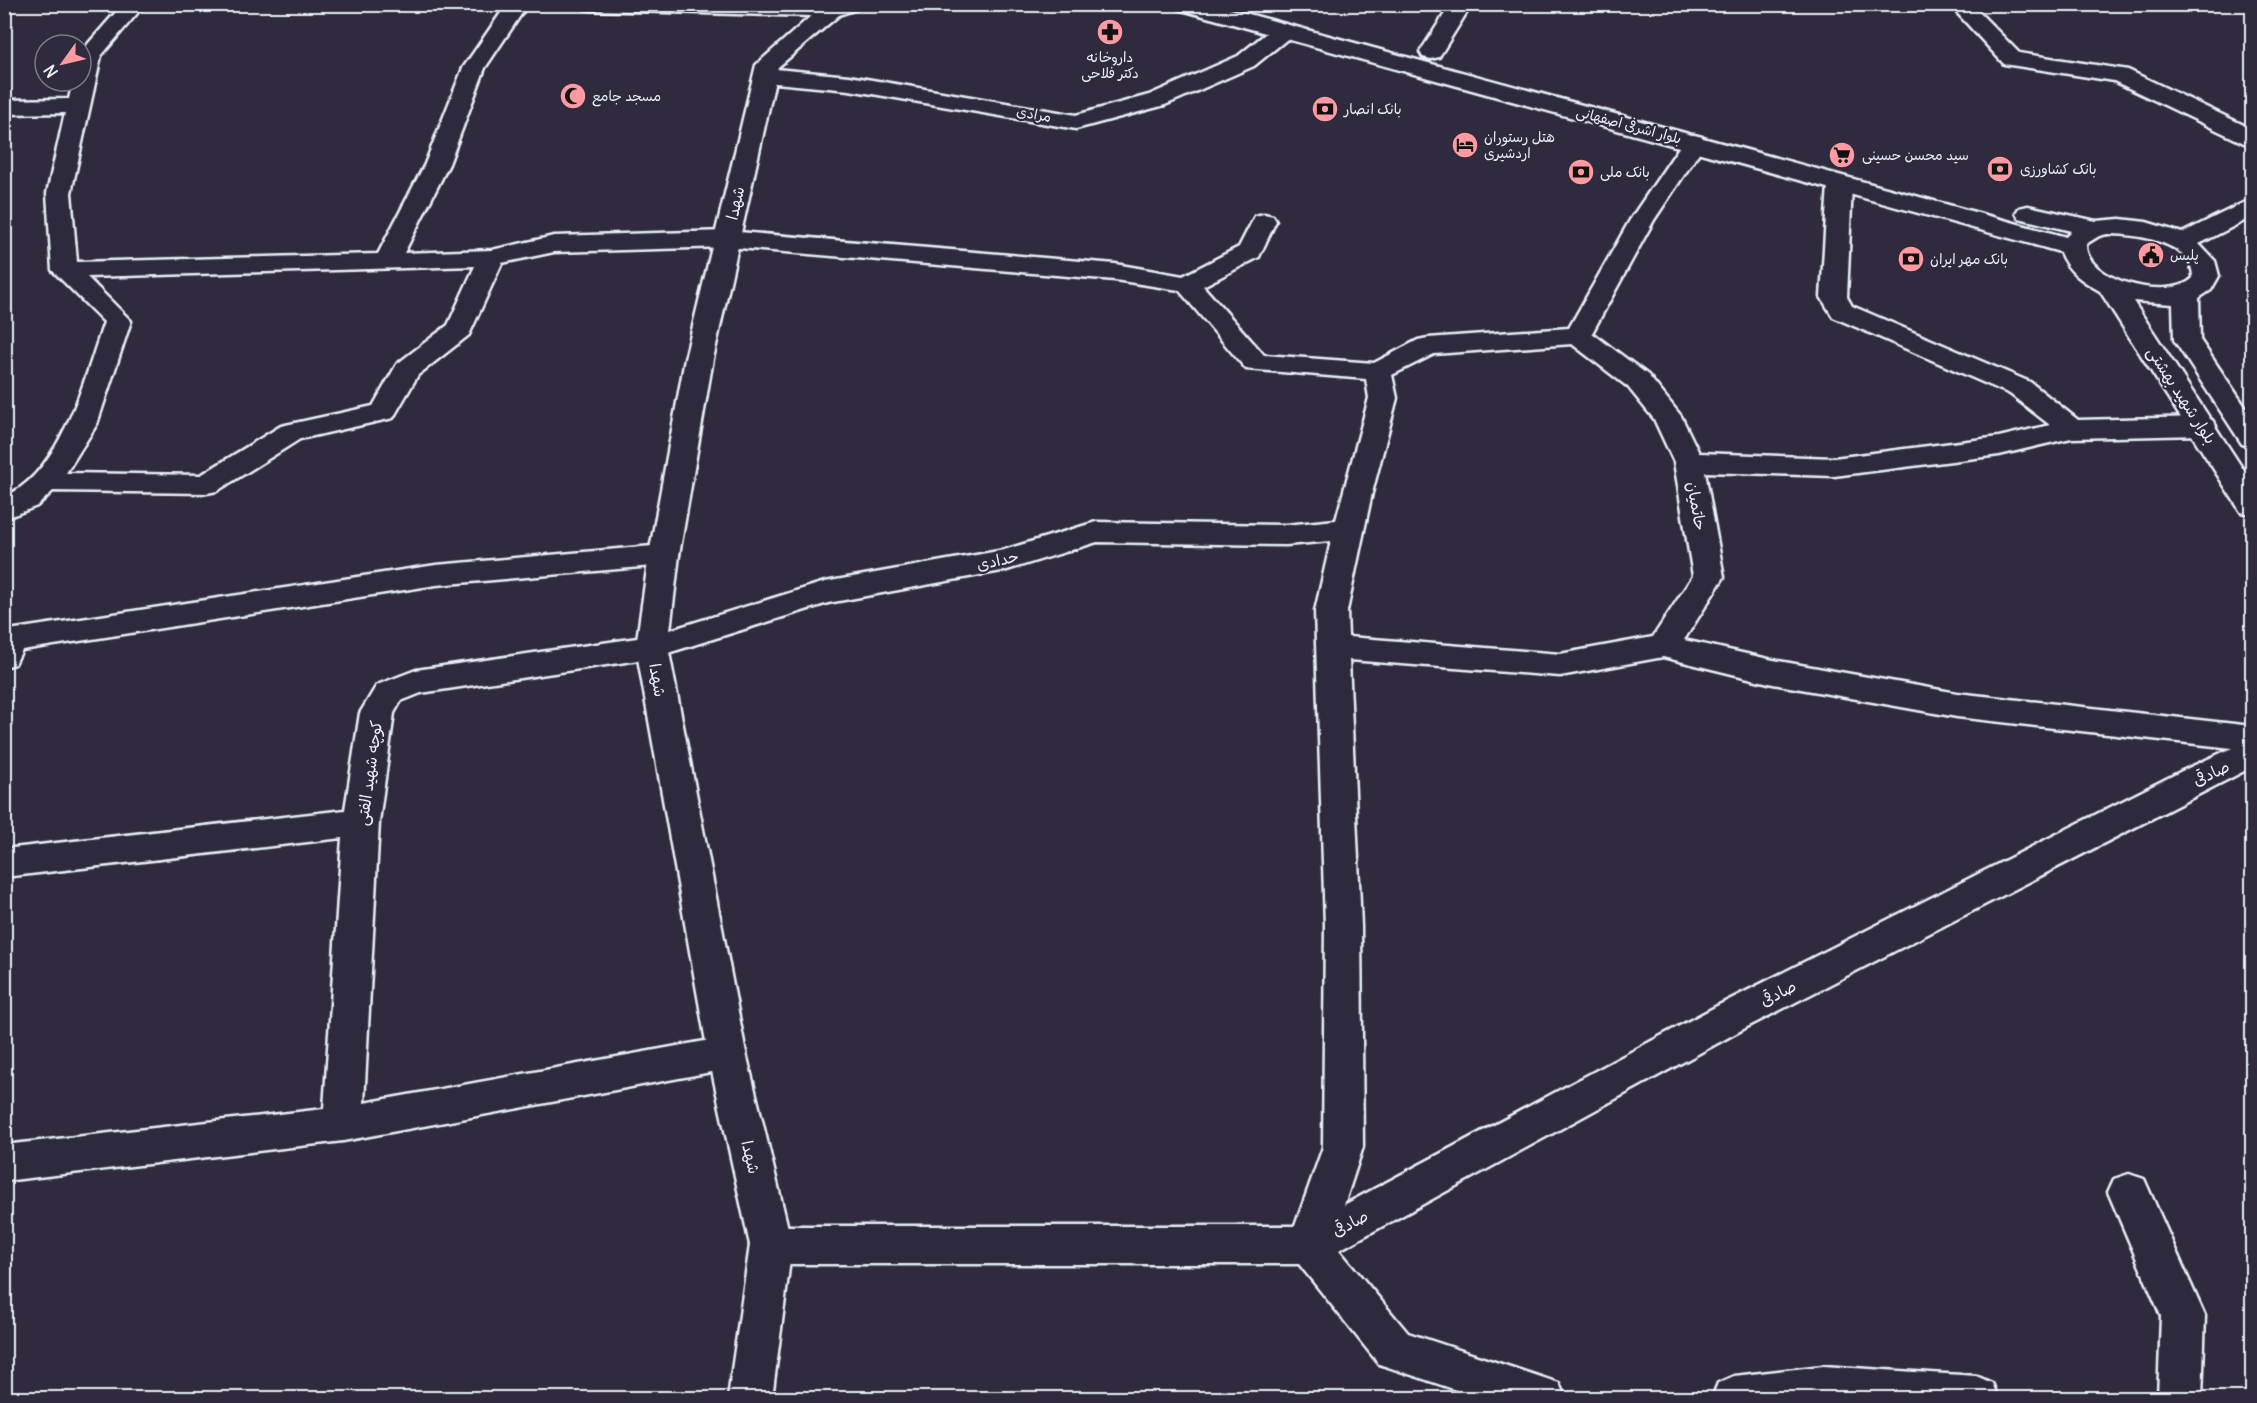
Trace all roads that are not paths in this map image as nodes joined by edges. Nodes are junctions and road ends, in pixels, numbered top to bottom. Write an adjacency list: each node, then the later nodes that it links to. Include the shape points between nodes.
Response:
1 (135, 4): 12 (street, via 90,55)
2 (518, 4): 24 (street, via 474,68 437,164)
3 (592, 4): 8 (street)
4 (1186, 4): 9 (street, بلوار اشرفی اصفهانی)
5 (1254, 4): 10 (street, بلوار اشرفی اصفهانی)
6 (1462, 4): 10 (street)
7 (1959, 4): 14 (street, via 2012,59 2120,75)
8 (840, 7): 11 (street, شهدا, via 767,65)
9 (1283, 31): 11 (street, مرادی, via 1246,61 1157,100 1076,122 849,83); 15 (street, بلوار اشرفی اصفهانی)
10 (1431, 52): 19 (street, بلوار اشرفی اصفهانی)
11 (765, 75): 20 (street, شهدا)
12 (78, 106): 13 (street); 25 (street, via 59,193)
13 (4, 107)
14 (2253, 138)
15 (1694, 142): 16 (street, بلوار اشرفی اصفهانی); 29 (street, via 1642,220)
16 (1840, 184): 22 (street, بلوار اشرفی اصفهانی); 32 (street, via 1834,297 1842,310 2020,388)
17 (2253, 208): 21 (street)
18 (1264, 221): 26 (street, via 1250,252)
19 (2093, 228): 21 (street, بلوار اشرفی اصفهانی, via 2140,228); 22 (street, via 2074,239)
20 (727, 239): 23 (street, via 554,244); 26 (street, via 1115,272); 39 (street, شهدا, via 699,359)
21 (2181, 243): 28 (street, بلوار اشرفی اصفهانی, via 2197,254 2205,266 2206,277 2200,287)
22 (2072, 247): 27 (street, via 2073,257 2081,268)
23 (492, 258): 24 (street); 35 (street, via 460,329 407,370 383,412 291,432 207,484)
24 (387, 261): 25 (street)
25 (65, 270): 35 (street, via 117,321 83,424)
26 (1187, 284): 30 (street, via 1256,363)
27 (2110, 286): 28 (street, via 2150,296); 31 (street, بلوار شهید بهشتی)
28 (2186, 294): 33 (street, via 2187,340)
29 (1578, 335): 30 (street, via 1428,346); 34 (street, via 1638,381 1667,416)
30 (1378, 372): 38 (street, via 1383,398)
31 (2202, 426): 32 (street, حاتمیان); 36 (street, بلوار شهید بهشتی)
32 (2071, 429): 34 (street, حاتمیان, via 1999,446 1834,467)
33 (2253, 438)
34 (1689, 462): 41 (street, حاتمیان, via 1709,578)
35 (46, 482): 37 (street, via 27,499)
36 (2253, 505)
37 (4, 509)
38 (1349, 529): 42 (street, حدادی, via 1286,535 1096,532 1007,560 825,593); 43 (street, via 1331,610)
39 (664, 555): 40 (street, via 436,575); 42 (street, شهدا)
40 (6, 646)
41 (1663, 646): 43 (street, via 1560,665); 44 (street, via 1773,672 1957,705)
42 (651, 647): 46 (street, کوچه شهید الفتی, via 416,682 389,693 377,713); 48 (street, شهدا)
43 (1332, 647): 53 (street, via 1343,926 1343,1147)
44 (2253, 738)
45 (2253, 753): 53 (street, صادقی, via 1733,1016)
46 (361, 822): 47 (street); 49 (street, کوچه شهید الفتی)
47 (4, 863)
48 (727, 1053): 49 (street); 52 (street, شهدا)
49 (343, 1124): 50 (street)
50 (4, 1163)
51 (2129, 1192): 58 (street, via 2183,1316)
52 (771, 1245): 53 (street); 54 (street, شهدا)
53 (1309, 1245): 55 (street, via 1394,1350)
54 (750, 1398)
55 (1543, 1398)
56 (1734, 1398): 57 (street, via 1823,1388)
57 (1976, 1398)
58 (2180, 1398)

